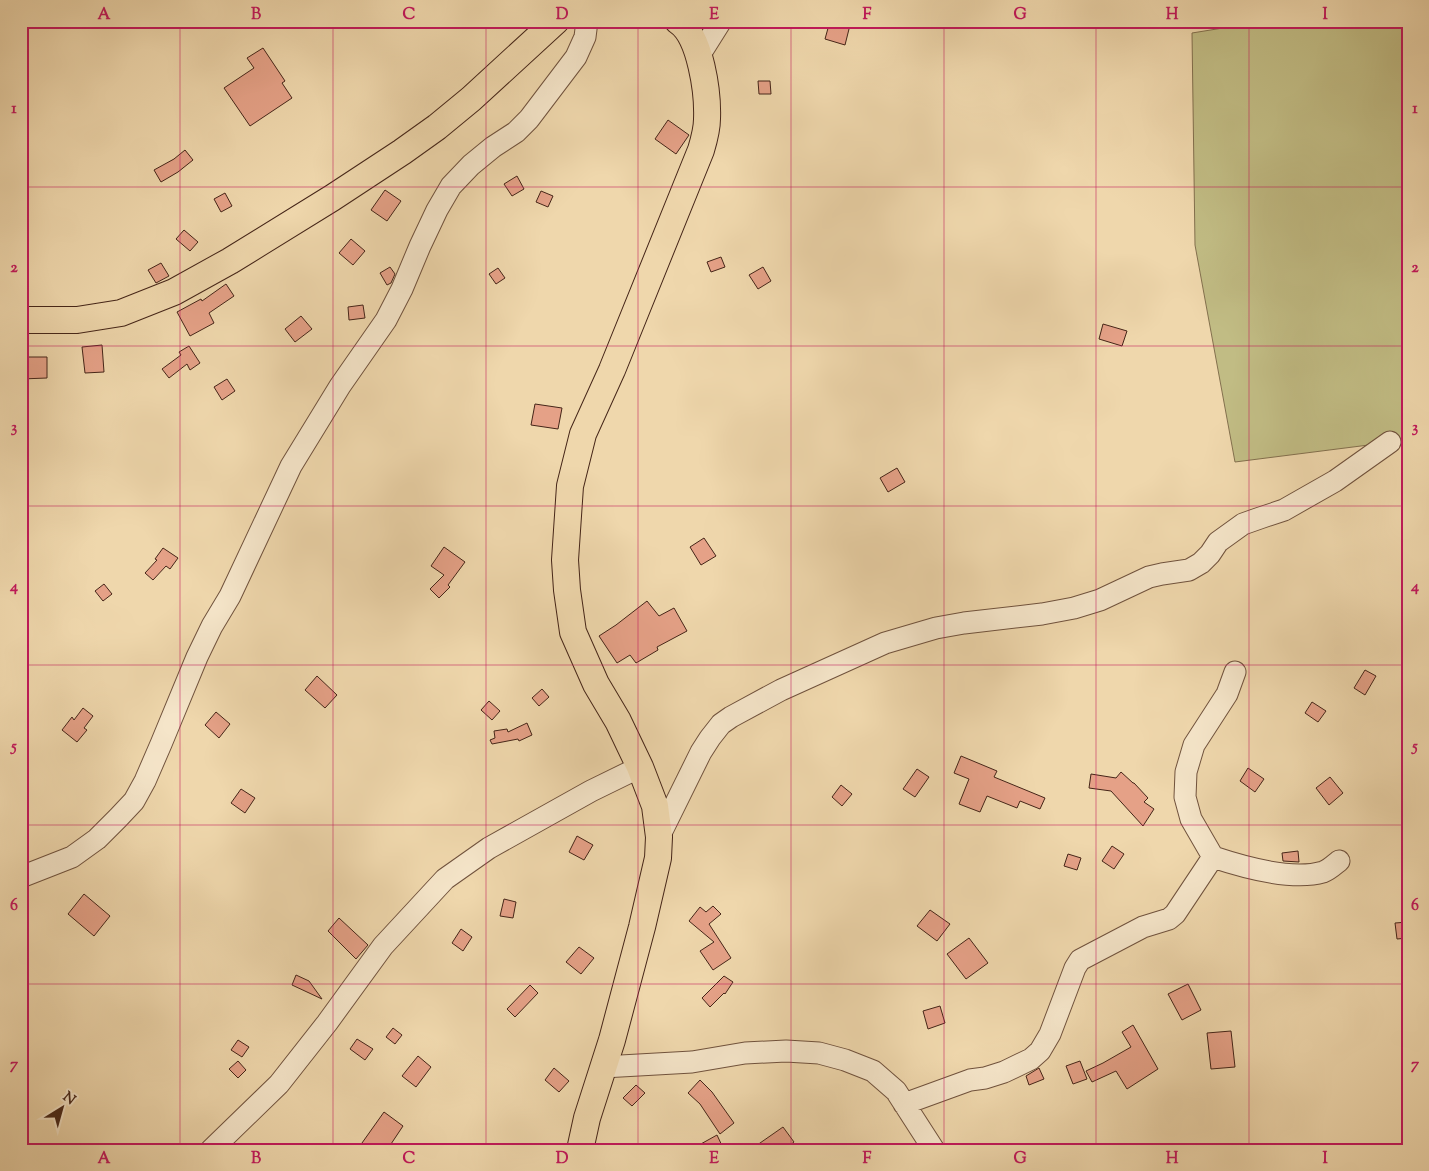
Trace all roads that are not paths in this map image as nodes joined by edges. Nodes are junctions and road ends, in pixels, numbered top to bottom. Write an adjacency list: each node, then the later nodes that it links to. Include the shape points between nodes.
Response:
1 (556, 21): 6 (main road, via 437,127 332,198 230,261 174,292 121,313 77,320)
2 (587, 21): 13 (street, via 585,37 576,56 529,119 471,165 446,194 386,320 340,386 291,466 230,596 197,657 134,800 97,839 72,857)
3 (678, 21): 5 (main road, via 691,37)
4 (721, 21): 5 (street)
5 (699, 56): 9 (main road, via 705,82 707,120 701,150 583,434 570,486 565,560 572,632)
6 (21, 320)
7 (1390, 442): 10 (street, via 1335,481 1284,510 1243,524 1218,542 1201,563 1189,570 1149,578 1074,608 936,628 885,643 731,717 710,738)
8 (1235, 672): 11 (street, via 1227,694 1194,745 1186,772 1185,797 1191,819)
9 (640, 767): 10 (main road, via 655,806); 16 (street, via 489,848 445,880 383,946 278,1084)
10 (659, 836): 14 (main road, via 658,858 642,927)
11 (1213, 857): 12 (street, via 1276,873 1307,874 1325,872); 15 (street, via 1169,919 1143,927 1080,960 1050,1034 1031,1059 1004,1072 970,1080)
12 (1339, 861)
13 (21, 878)
14 (603, 1067): 15 (street, via 692,1062 745,1053 819,1053 873,1071 896,1090); 17 (main road, via 586,1118)
15 (904, 1104): 18 (street)
16 (210, 1150)
17 (580, 1150)
18 (934, 1150)

